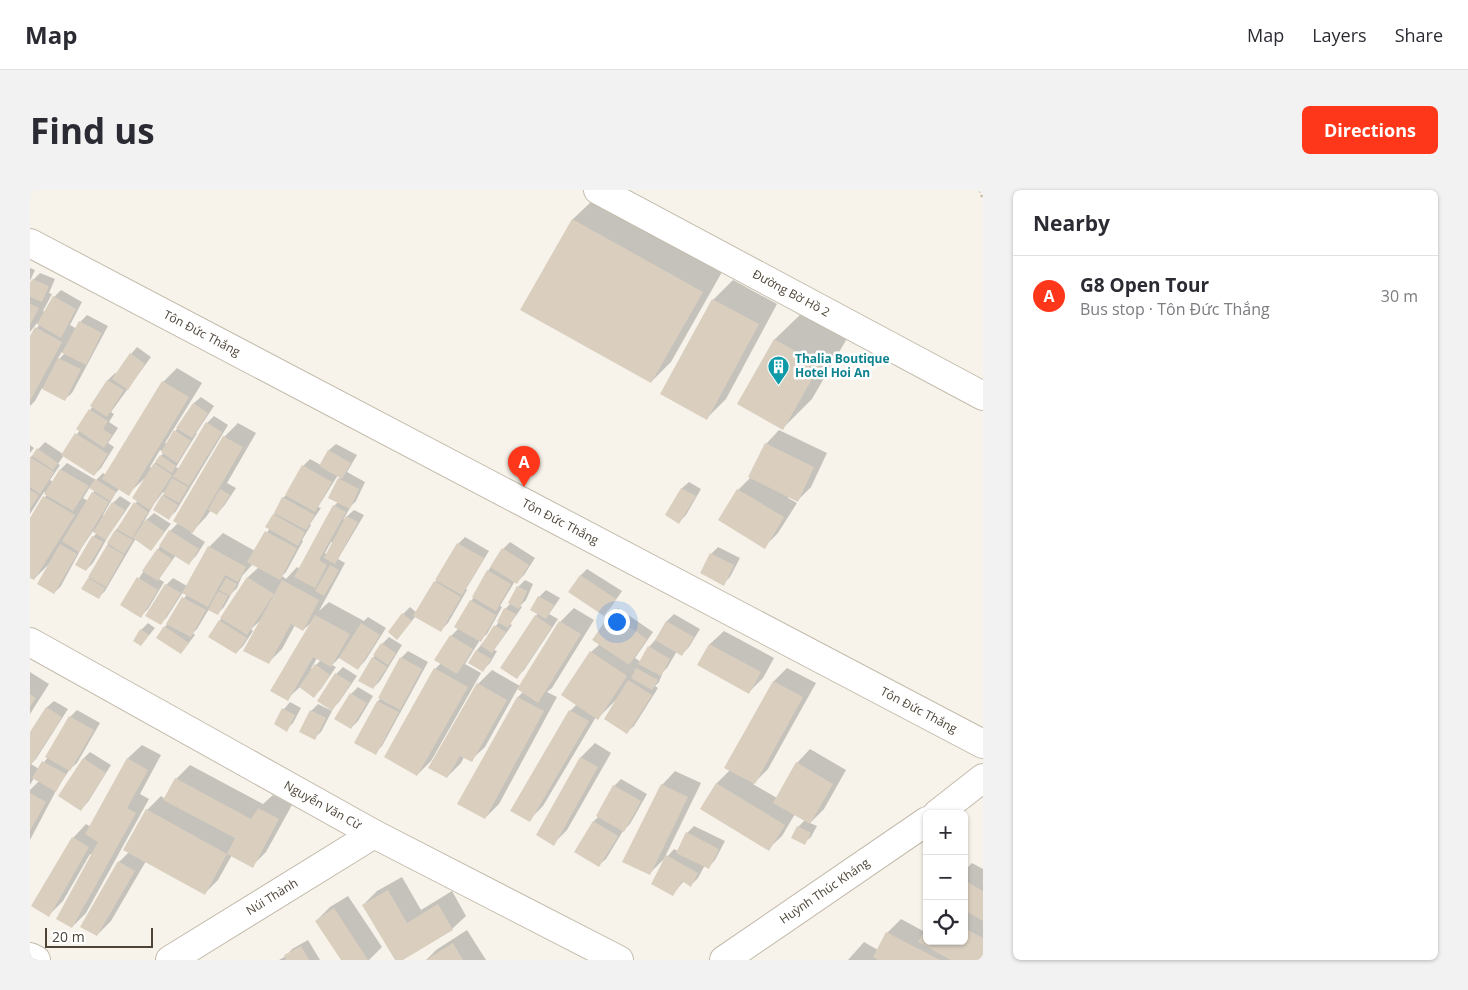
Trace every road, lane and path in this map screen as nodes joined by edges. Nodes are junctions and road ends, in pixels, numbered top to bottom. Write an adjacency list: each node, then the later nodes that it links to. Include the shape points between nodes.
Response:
1 (598, 190): 5 (street, Đường Bờ Hồ 2)
2 (980, 190): 3 (path)
3 (983, 199)
4 (30, 243): 7 (street, Tôn Đức Thắng)
5 (983, 396)
6 (30, 642): 11 (street, Nguyễn Văn Cừ)
7 (983, 744)
8 (983, 778): 9 (street)
9 (942, 810)
10 (923, 824): 16 (street, Huỳnh Thúc Kháng)
11 (374, 834): 14 (street, Núi Thành); 15 (street, Nguyễn Văn Cừ)
12 (30, 956): 13 (street)
13 (36, 960)
14 (170, 960)
15 (618, 960)
16 (724, 960)

